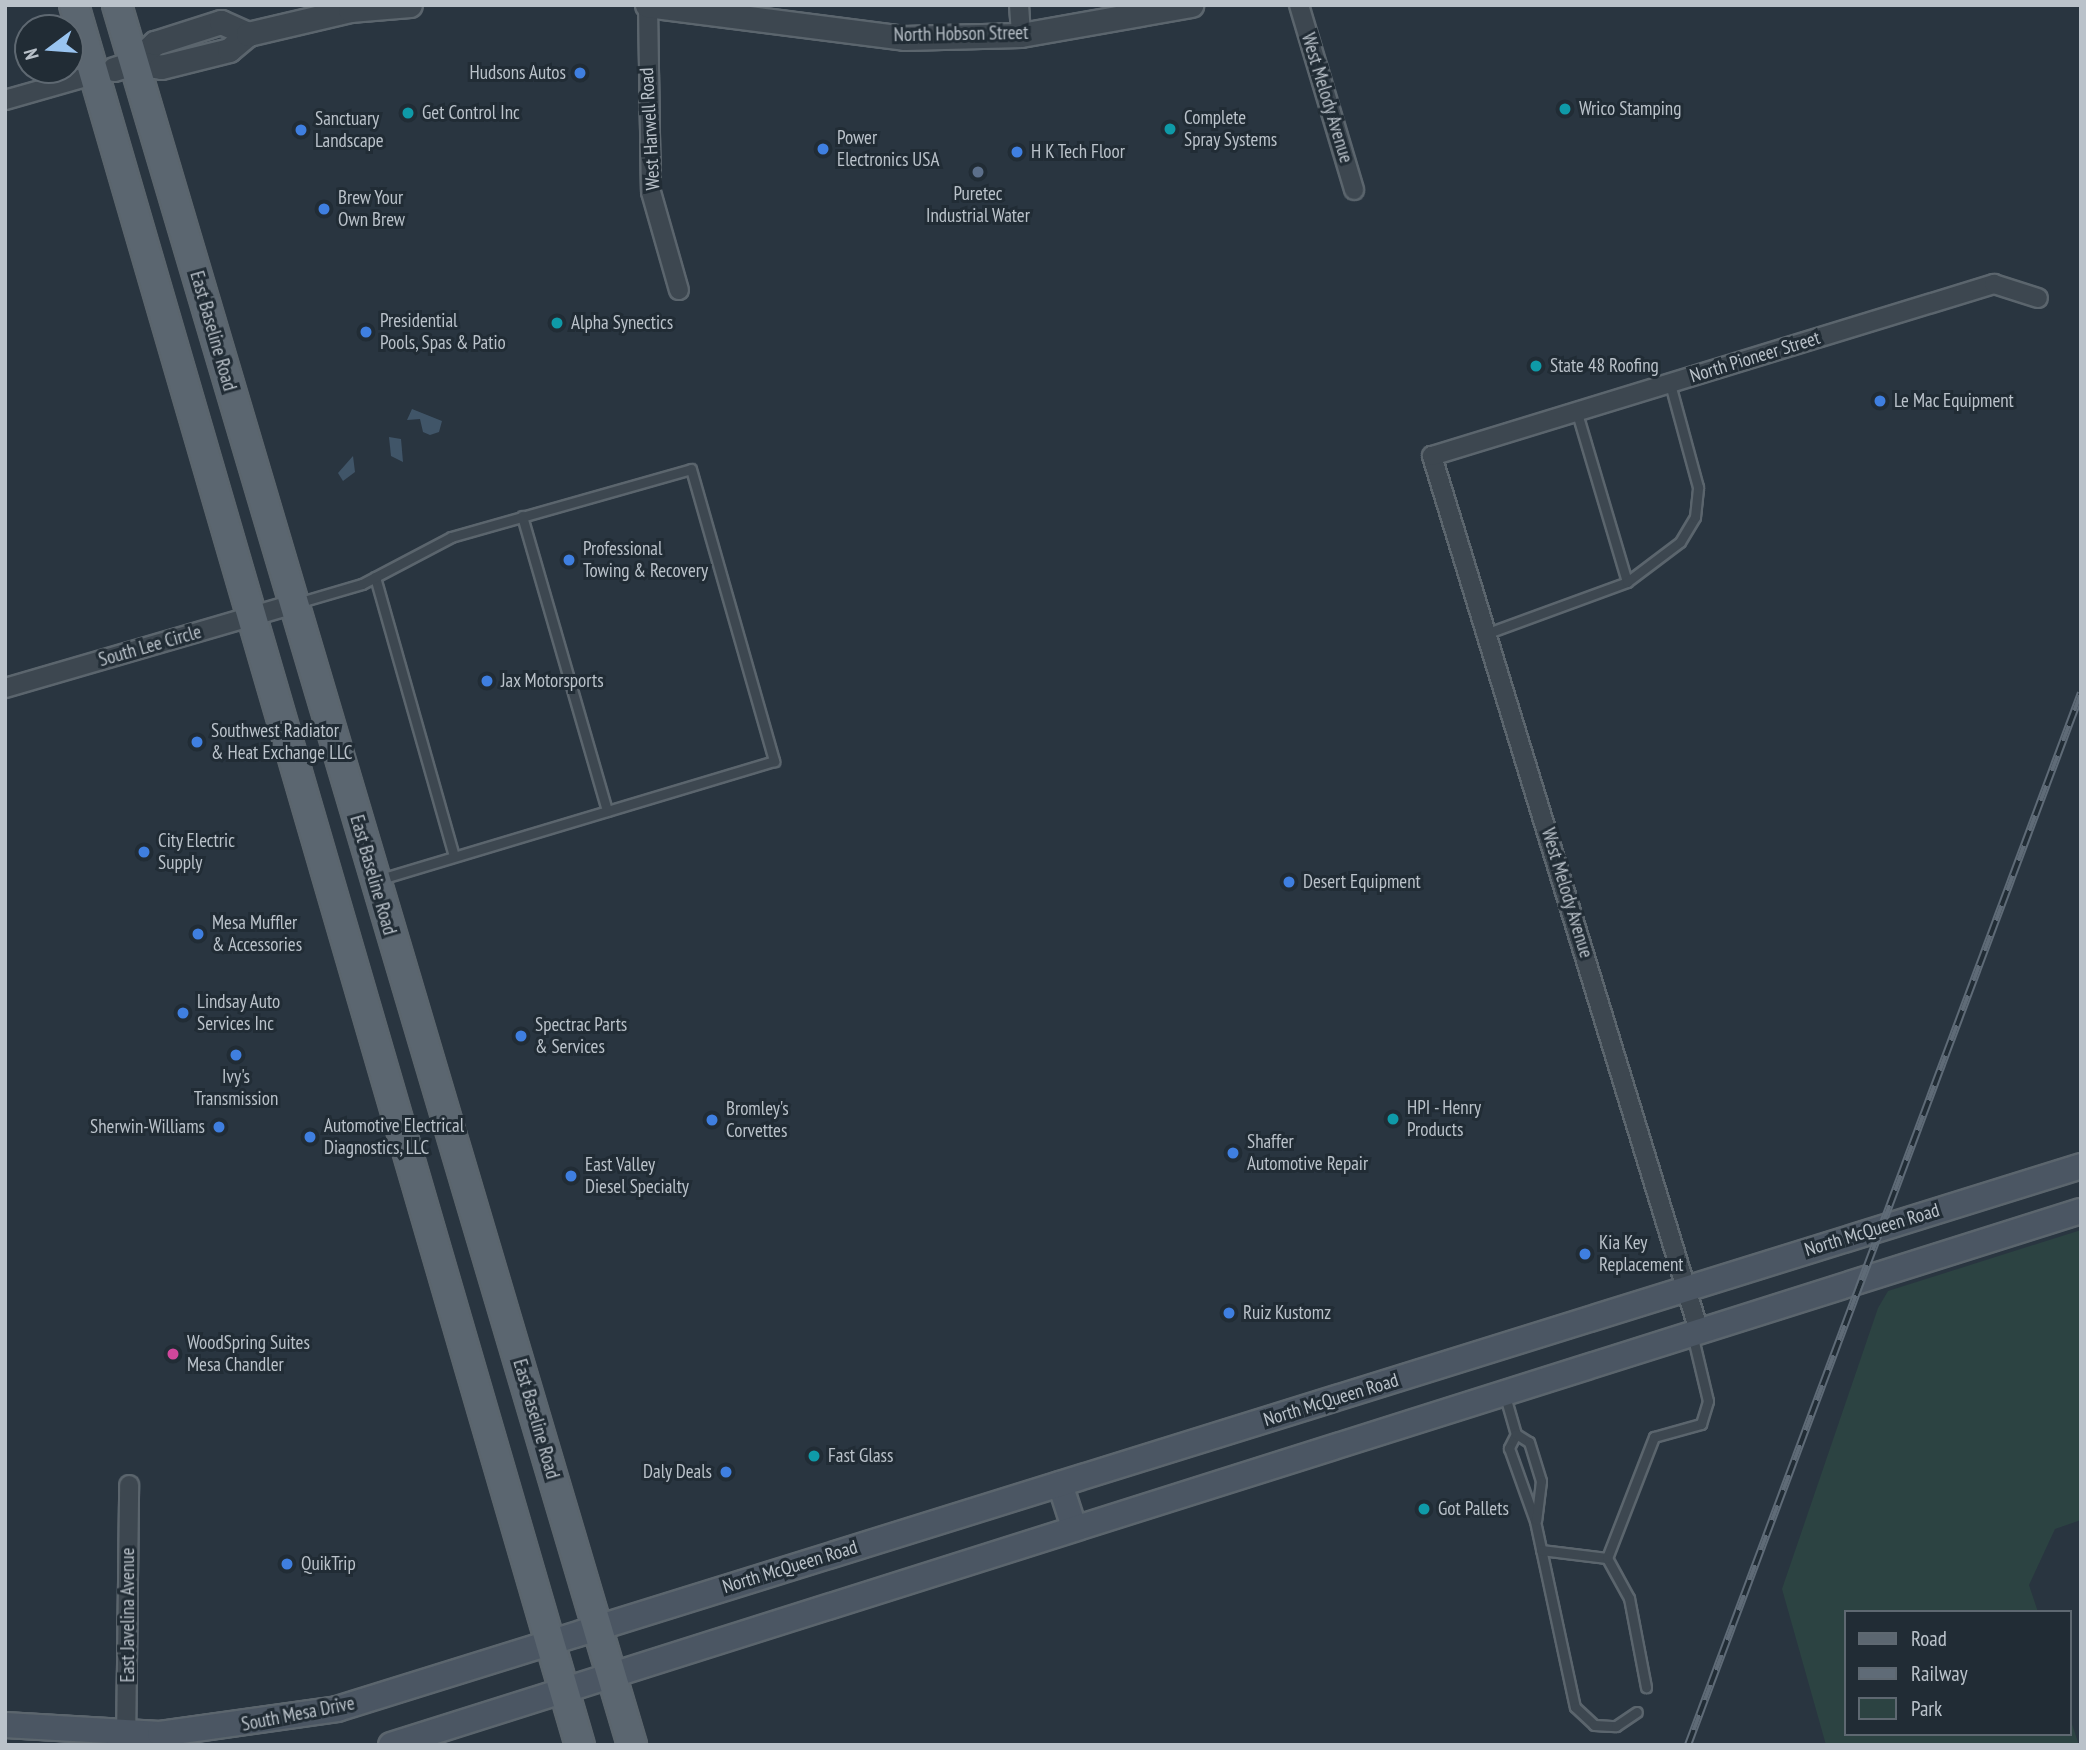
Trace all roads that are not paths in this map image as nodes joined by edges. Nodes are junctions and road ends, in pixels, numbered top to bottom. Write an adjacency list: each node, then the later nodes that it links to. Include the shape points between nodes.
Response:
1 (74, 5): 9 (main road, East Baseline Road)
2 (117, 5): 9 (main road, East Baseline Road)
3 (410, 5): 9 (street, via 351,10 248,34 221,22 155,43)
4 (648, 5): 8 (street, North Hobson Street, via 904,38); 12 (street, West Harwell Road, via 651,192)
5 (1019, 5): 8 (street)
6 (1191, 5): 8 (street, North Hobson Street)
7 (1299, 5): 11 (street, West Melody Avenue)
8 (1021, 35)
9 (114, 69): 10 (street); 20 (main road, East Baseline Road); 21 (main road, East Baseline Road)
10 (5, 100)
11 (1354, 190)
12 (679, 290)
13 (2038, 298): 14 (street, North Pioneer Street, via 1994,284)
14 (1670, 384): 15 (street, North Pioneer Street); 19 (lane, via 1698,487 1695,517 1680,542)
15 (1577, 413): 16 (street, North Pioneer Street); 19 (lane)
16 (1432, 456): 22 (street, West Melody Avenue)
17 (522, 516): 18 (lane, via 452,537); 24 (lane); 24 (lane, via 691,469 775,761)
18 (375, 577): 20 (lane); 25 (lane)
19 (1627, 582): 22 (lane)
20 (294, 604): 21 (street, South Lee Circle); 26 (main road, East Baseline Road)
21 (253, 616): 23 (street, South Lee Circle); 28 (main road, East Baseline Road)
22 (1488, 634): 31 (street, West Melody Avenue)
23 (5, 688)
24 (607, 811): 25 (lane)
25 (454, 856): 26 (lane)
26 (375, 881): 27 (main road, East Baseline Road)
27 (443, 1115): 28 (main road); 41 (main road, East Baseline Road)
28 (403, 1126): 42 (main road, East Baseline Road)
29 (2081, 1166): 31 (main road, North McQueen Road)
30 (2081, 1211): 32 (main road)
31 (1688, 1288): 32 (street, West Melody Avenue); 35 (main road, North McQueen Road)
32 (1696, 1332): 33 (main road); 40 (lane, via 1707,1401 1701,1424 1654,1437)
33 (1504, 1392): 34 (lane); 38 (main road)
34 (1516, 1434): 37 (lane, via 1509,1448); 37 (lane, via 1529,1442 1541,1481)
35 (1060, 1484): 38 (main road); 41 (main road, North McQueen Road)
36 (129, 1485): 47 (street, East Javelina Avenue)
37 (1535, 1521): 39 (lane)
38 (1074, 1527): 43 (main road)
39 (1541, 1550): 40 (lane); 45 (lane, via 1574,1707 1594,1725 1616,1726)
40 (1607, 1558): 44 (lane, via 1629,1598)
41 (590, 1629): 42 (main road, South Mesa Drive); 43 (main road, East Baseline Road)
42 (551, 1642): 43 (main road, East Baseline Road); 47 (main road, South Mesa Drive, via 301,1716)
43 (588, 1683): 48 (main road); 49 (main road, East Baseline Road); 50 (main road, East Baseline Road)
44 (1646, 1686)
45 (1637, 1712)
46 (5, 1725): 47 (main road, South Mesa Drive)
47 (127, 1739)
48 (391, 1745)
49 (580, 1745)
50 (632, 1745)

